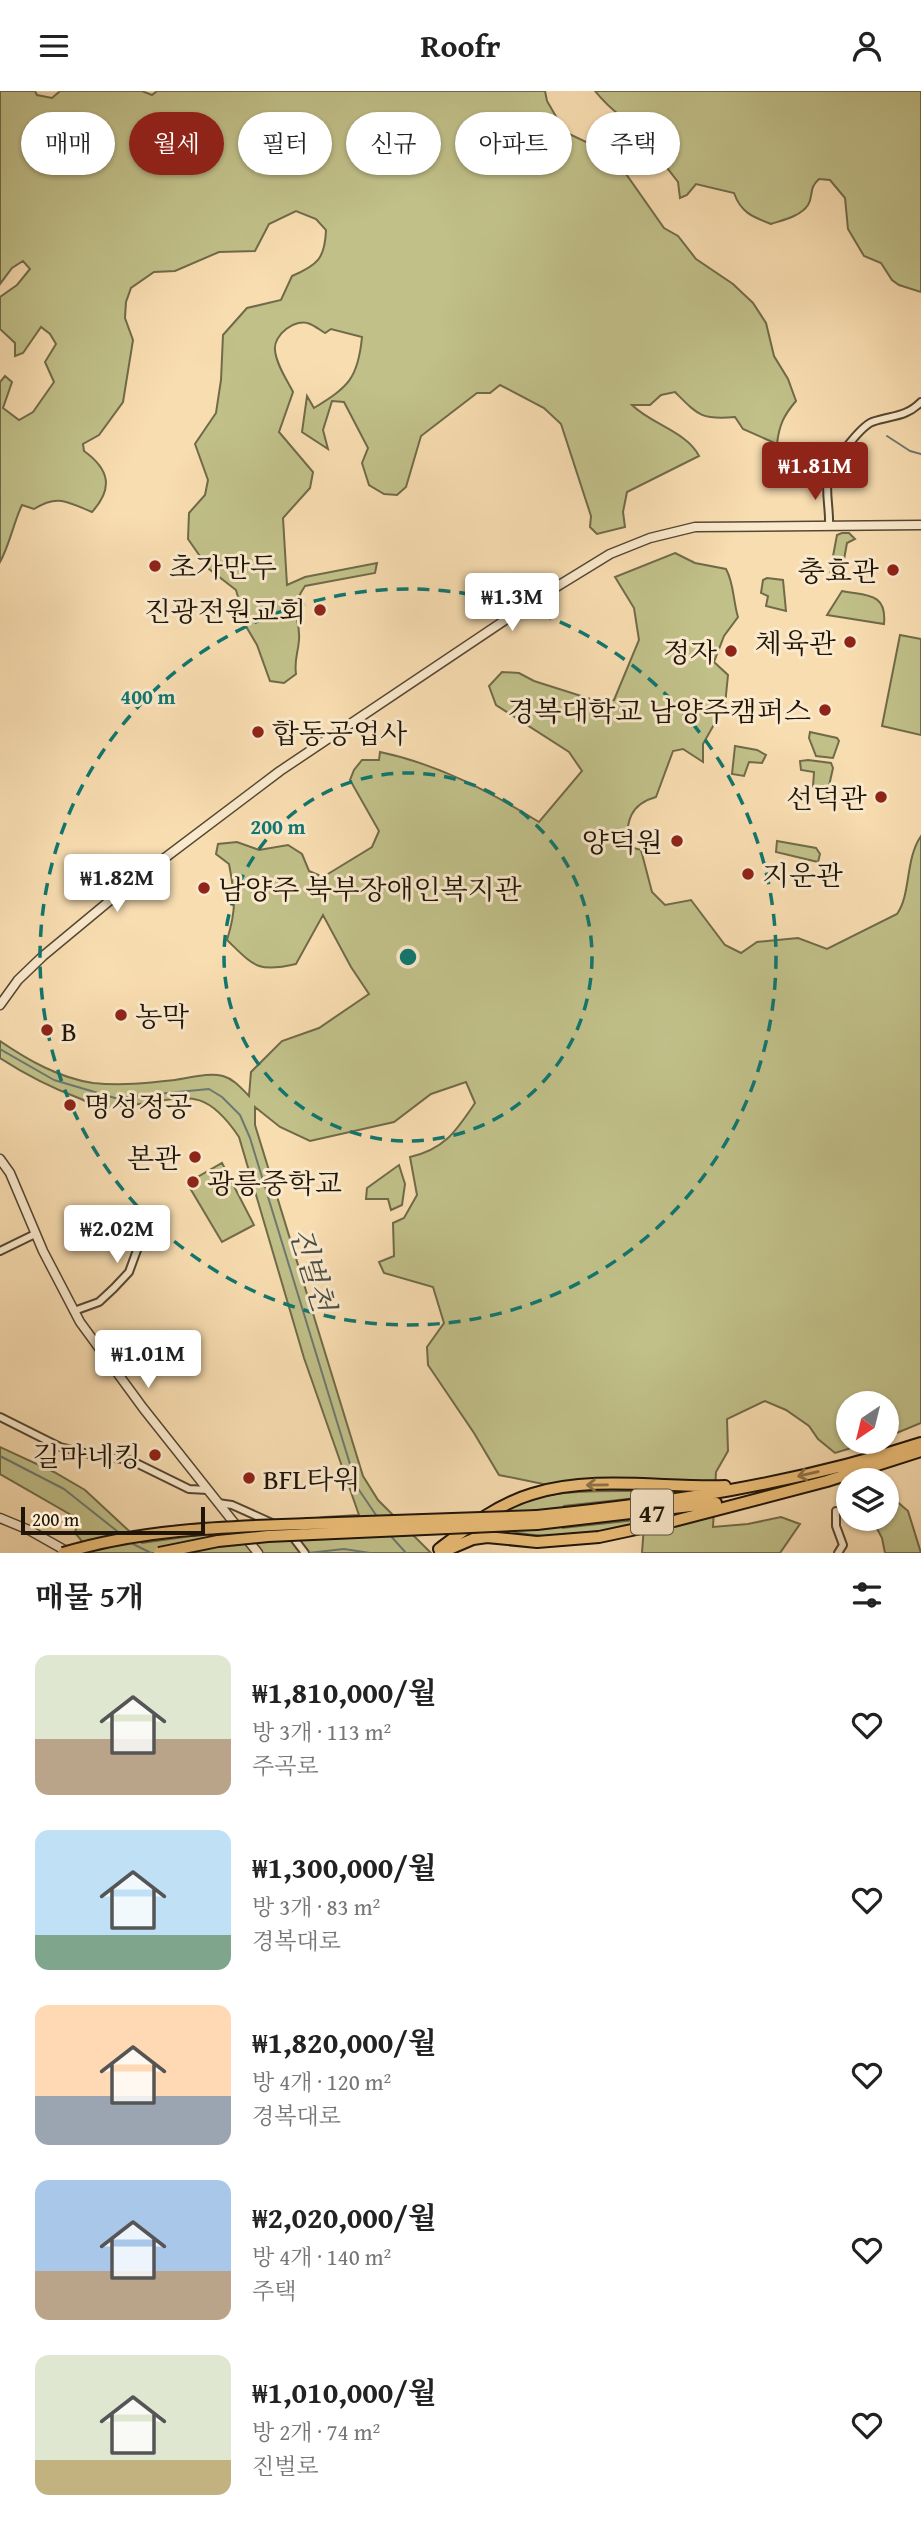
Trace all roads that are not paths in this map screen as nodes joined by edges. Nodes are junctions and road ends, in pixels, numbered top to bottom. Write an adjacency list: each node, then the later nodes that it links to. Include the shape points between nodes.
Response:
1 (921, 401): 3 (street, via 909,412 867,425 857,435 828,479)
2 (921, 525): 3 (street)
3 (830, 526): 4 (street, via 695,527 610,554 280,771 49,951)
4 (0, 1005)
5 (0, 1159): 7 (street)
6 (157, 1224): 9 (street, via 140,1242 129,1272 114,1288 99,1302)
7 (35, 1234): 8 (street); 9 (street)
8 (0, 1251)
9 (74, 1311): 13 (street, via 97,1348)
10 (0, 1417): 13 (street, via 60,1447 130,1460 189,1489)
11 (921, 1443): 14 (highway, 47, one-way to 14)
12 (921, 1451): 14 (highway, 47, via 827,1481)
13 (208, 1490): 15 (street)
14 (765, 1490): 17 (highway, 47); 24 (highway, one-way to 24, via 568,1486 513,1501); 25 (highway, via 599,1537 537,1542 473,1539)
15 (217, 1501): 22 (street); 23 (street, via 276,1525)
16 (0, 1518): 20 (street)
17 (537, 1520): 19 (highway, 47, bridge, via 221,1527 162,1532); 21 (highway, 47, bridge, via 268,1536)
18 (838, 1531): 26 (street, via 843,1545)
19 (63, 1553)
20 (70, 1553)
21 (159, 1553)
22 (258, 1553)
23 (305, 1553)
24 (433, 1553)
25 (440, 1553)
26 (838, 1553)

